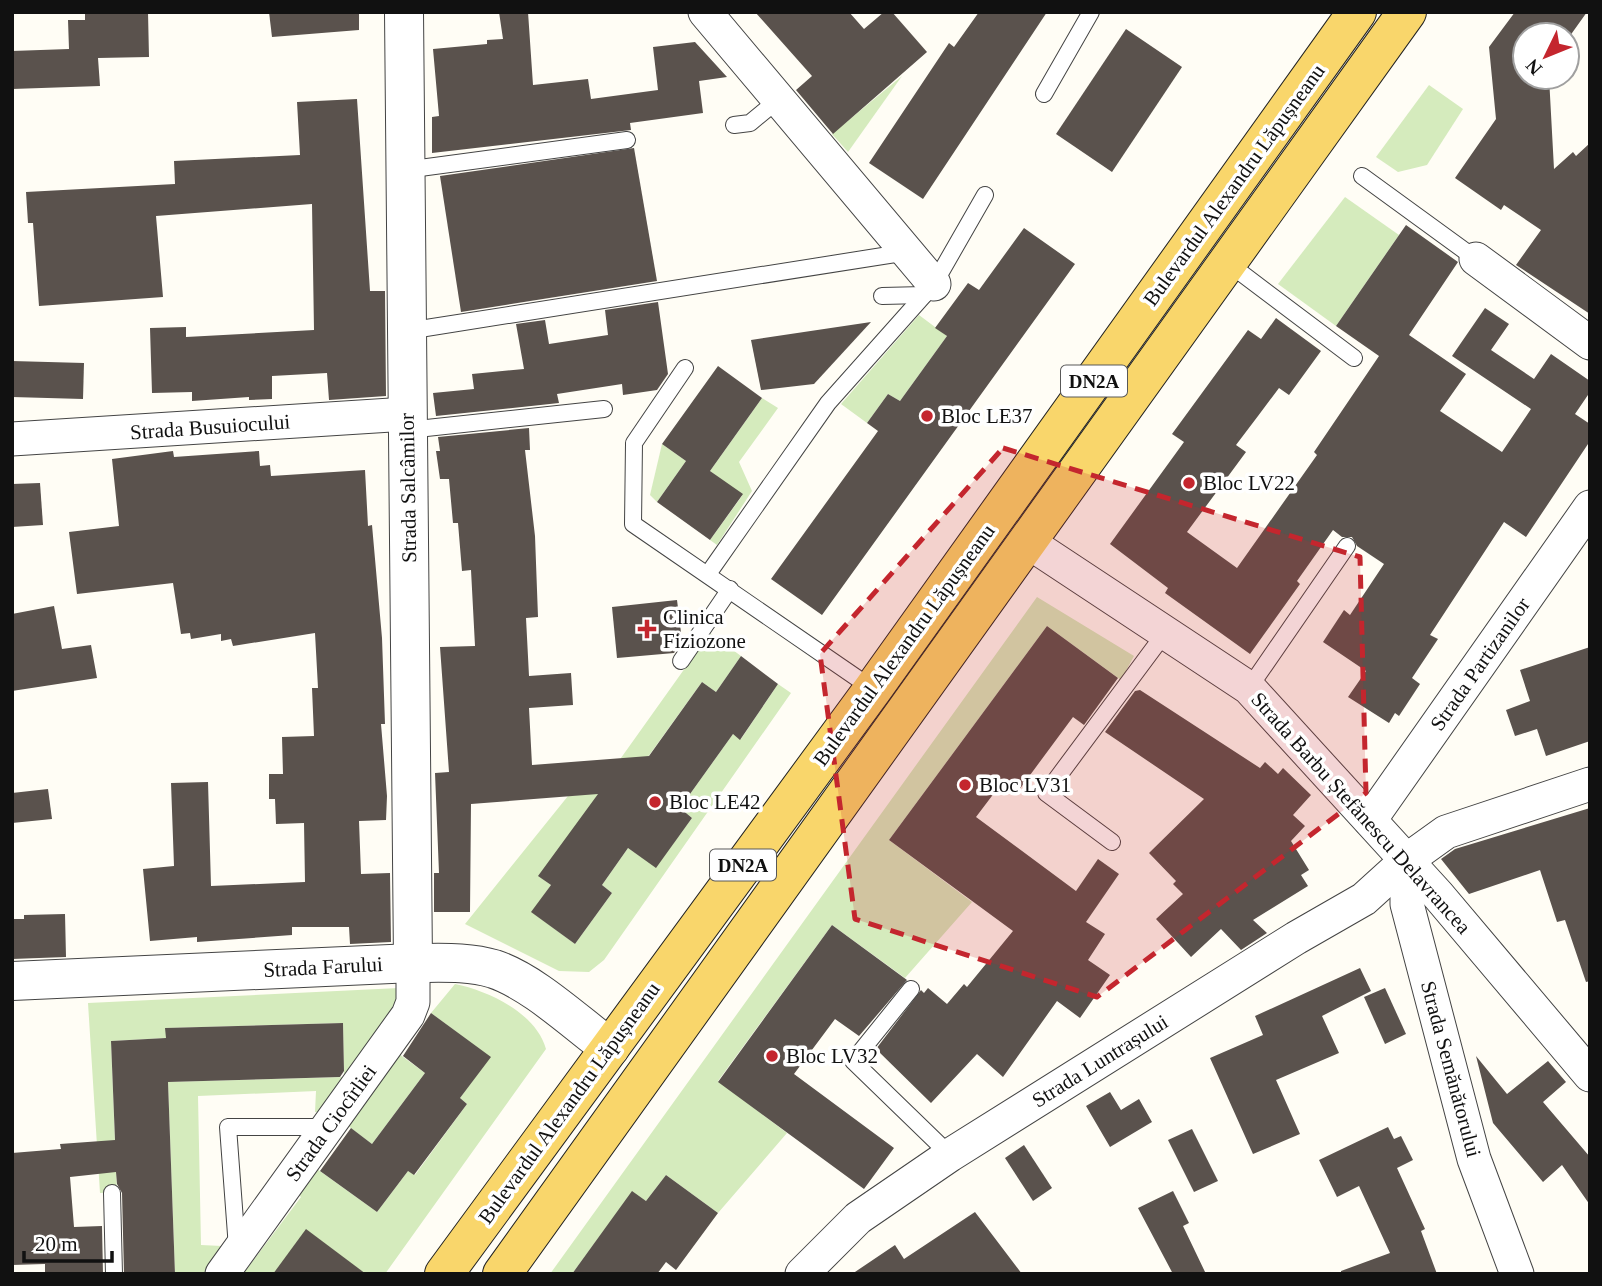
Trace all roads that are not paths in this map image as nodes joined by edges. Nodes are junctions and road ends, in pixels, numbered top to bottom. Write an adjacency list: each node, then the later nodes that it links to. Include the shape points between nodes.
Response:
1 (404, 12): 10 (street, Strada Salcâmilor)
2 (705, 12): 7 (street)
3 (1091, 12): 6 (lane)
4 (1357, 12): 33 (main road, Bulevardul Alexandru Lăpușneanu / DN2A)
5 (1407, 12): 15 (main road, Bulevardul Alexandru Lăpușneanu)
6 (1044, 94)
7 (779, 99): 8 (lane, via 750,123); 13 (street)
8 (734, 125)
9 (627, 140): 10 (lane)
10 (405, 170): 18 (street, Strada Salcâmilor)
11 (1362, 176): 14 (lane)
12 (985, 195): 16 (lane)
13 (908, 252): 16 (street); 18 (lane)
14 (1476, 259): 19 (street)
15 (1228, 262): 20 (lane); 26 (main road, Bulevardul Alexandru Lăpușneanu)
16 (929, 289): 17 (lane); 28 (lane, via 828,403)
17 (882, 296)
18 (407, 331): 23 (street, Strada Salcâmilor)
19 (1590, 343)
20 (1354, 358)
21 (685, 368): 28 (lane, via 634,443 633,524)
22 (604, 409): 23 (lane)
23 (407, 422): 24 (street, Strada Busuiocului); 38 (street, Strada Salcâmilor)
24 (12, 439)
25 (1590, 507): 35 (street, Strada Partizanilor)
26 (1027, 542): 30 (street, Strada Barbu Ștefănescu Delavrancea); 49 (main road, Bulevardul Alexandru Lăpușneanu)
27 (1347, 546): 32 (lane)
28 (708, 574): 29 (lane)
29 (730, 589): 31 (lane); 33 (lane)
30 (1165, 633): 32 (street, Strada Barbu Ștefănescu Delavrancea); 36 (lane, via 1046,793)
31 (681, 661)
32 (1249, 688): 35 (street, Strada Barbu Ștefănescu Delavrancea)
33 (873, 689): 41 (main road, Bulevardul Alexandru Lăpușneanu / DN2A)
34 (1590, 785): 37 (street, Strada Luntrașului, via 1446,832)
35 (1370, 820): 37 (street, Strada Barbu Ștefănescu Delavrancea)
36 (1112, 842)
37 (1407, 860): 42 (street, Strada Barbu Ștefănescu Delavrancea); 44 (street, Strada Luntrașului, via 1364,899); 51 (street, Strada Semănătorului, via 1408,904 1474,1158)
38 (413, 963): 39 (street, Strada Farului); 41 (street, Strada Farului, via 471,964 495,970 523,984); 43 (street, Strada Ciocîrliei, via 413,1002 408,1015)
39 (12, 981)
40 (911, 989): 44 (lane, via 853,1061)
41 (610, 1048): 48 (main road, Bulevardul Alexandru Lăpușneanu / DN2A)
42 (1590, 1075)
43 (328, 1127): 46 (street, Strada Ciocîrliei); 46 (lane, via 228,1127)
44 (950, 1155): 50 (street, Strada Luntrașului, via 858,1217)
45 (112, 1192): 47 (lane)
46 (230, 1263)
47 (114, 1274)
48 (444, 1274)
49 (502, 1274)
50 (802, 1274)
51 (1517, 1274)

